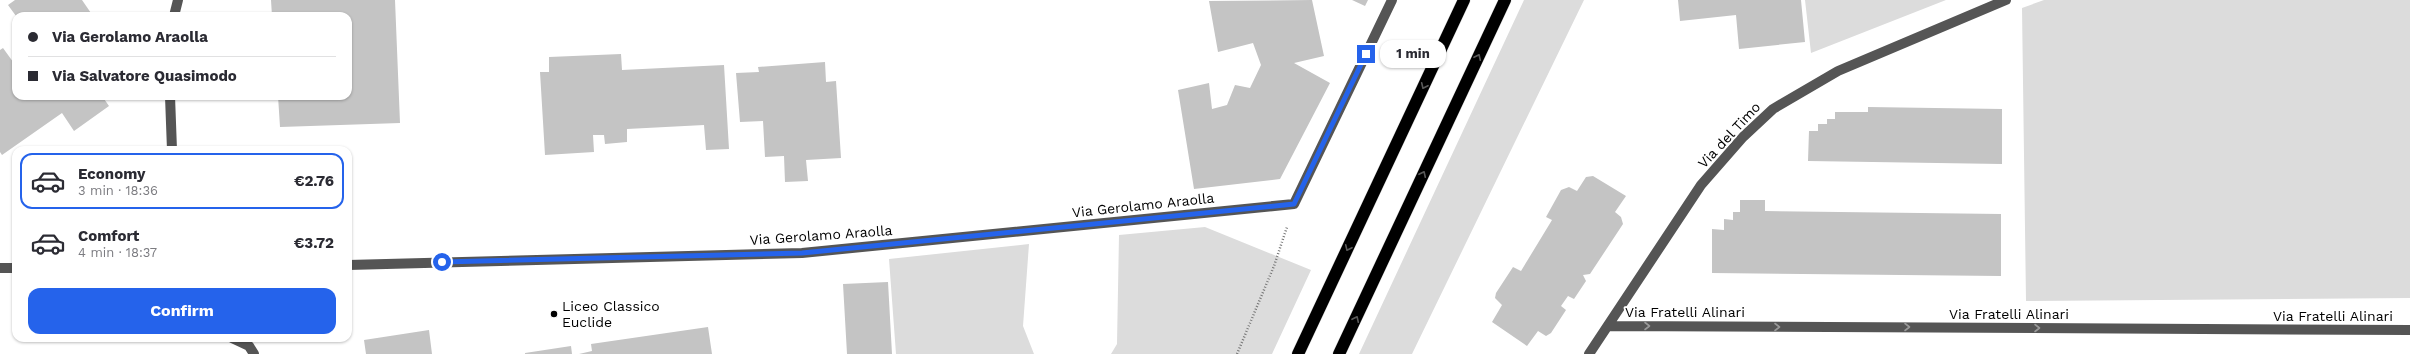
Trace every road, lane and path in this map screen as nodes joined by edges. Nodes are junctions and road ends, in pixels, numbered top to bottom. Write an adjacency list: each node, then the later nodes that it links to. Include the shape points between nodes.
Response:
1 (178, 0): 6 (street)
2 (1392, 0): 9 (street)
3 (1464, 0): 18 (highway, one-way to 18)
4 (1505, 0): 19 (highway, one-way to 4)
5 (2006, 0): 13 (street, Via del Timo, via 1838,71 1773,109 1743,137 1701,185)
6 (175, 12)
7 (170, 100): 8 (street)
8 (172, 146)
9 (1294, 204): 10 (street, Via Gerolamo Araolla, via 802,253); 17 (path, via 1274,266)
10 (352, 265)
11 (0, 268): 12 (street)
12 (12, 268)
13 (1608, 326): 14 (street, Via Fratelli Alinari, one-way to 14); 20 (street, Via del Timo)
14 (2410, 330)
15 (240, 342): 16 (street, via 249,346)
16 (254, 354)
17 (1237, 354)
18 (1298, 354)
19 (1339, 354)
20 (1589, 354)

